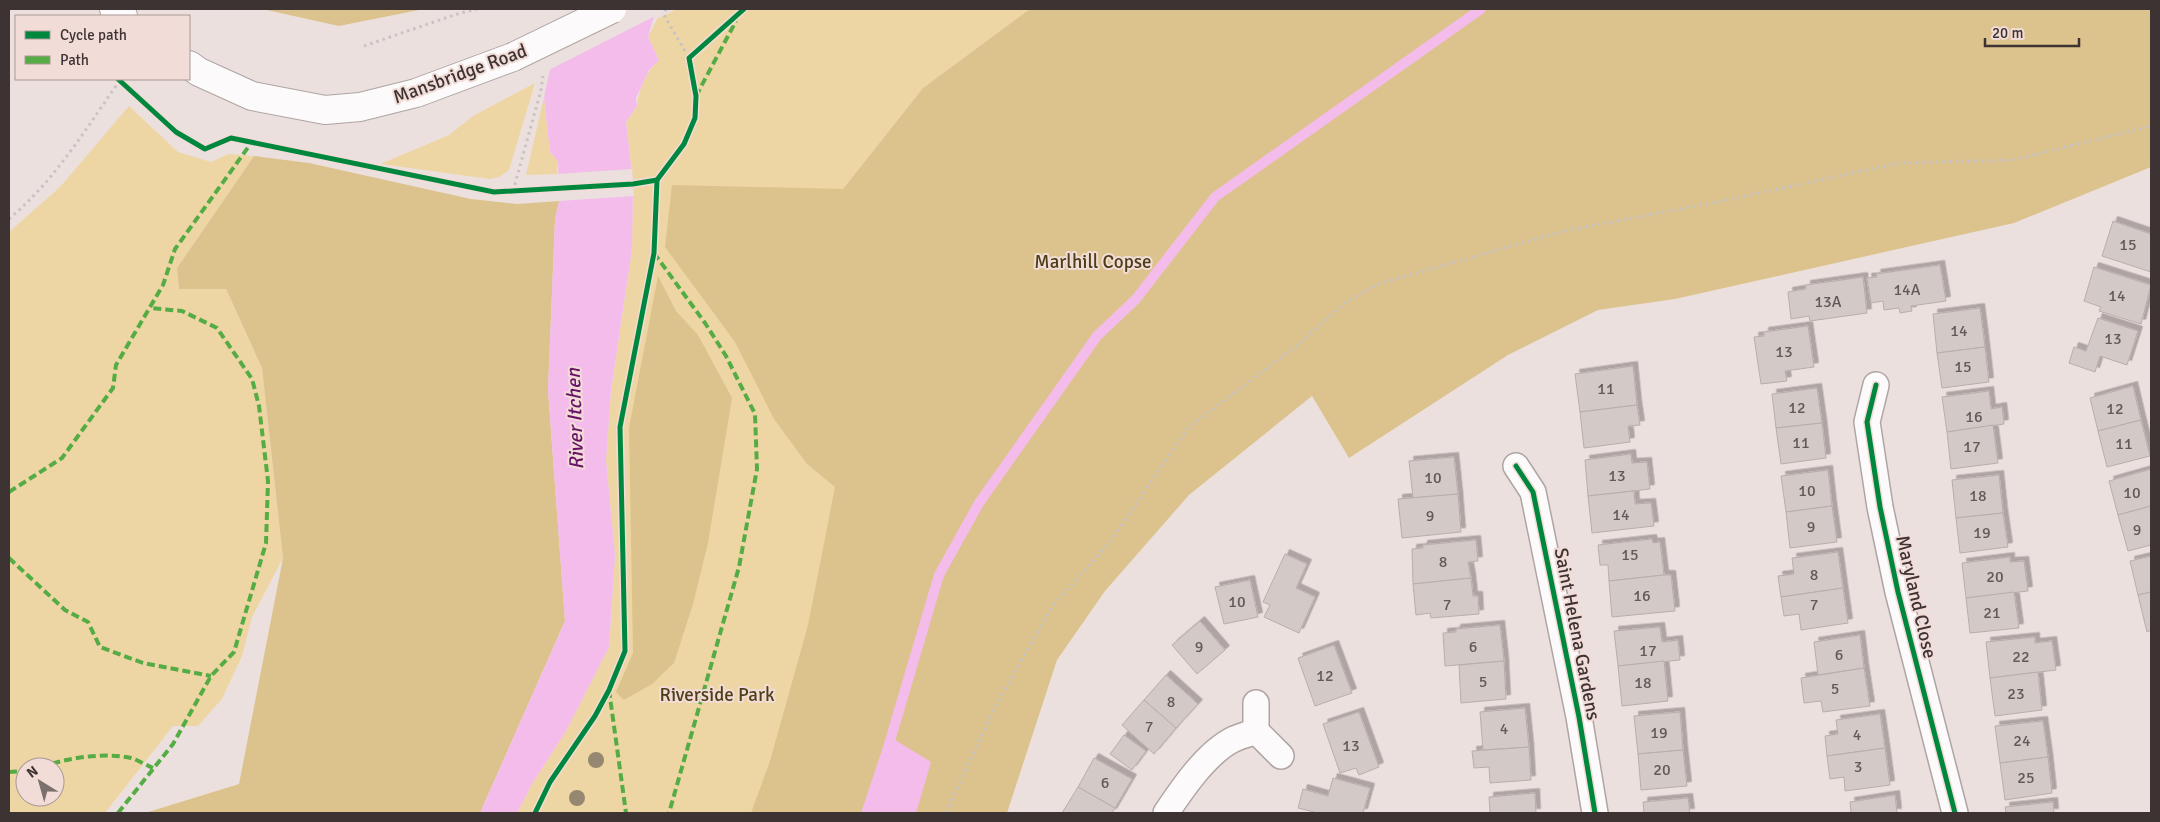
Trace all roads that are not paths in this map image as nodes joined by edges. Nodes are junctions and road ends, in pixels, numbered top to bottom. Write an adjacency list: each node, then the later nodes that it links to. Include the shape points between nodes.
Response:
1 (612, 9): 2 (main road, Mansbridge Road, bridge, via 513,57 416,94 360,107 325,110 252,96)
2 (190, 66)
3 (1876, 385): 10 (street, Maryland Close, via 1867,422 1880,507 1898,592)
4 (1516, 466): 9 (street, Saint Helena Gardens, via 1533,492)
5 (1256, 703): 6 (street)
6 (1256, 731): 7 (street); 8 (street, via 1233,740 1214,754 1184,786)
7 (1280, 756)
8 (1166, 813)
9 (1595, 813)
10 (1955, 813)

